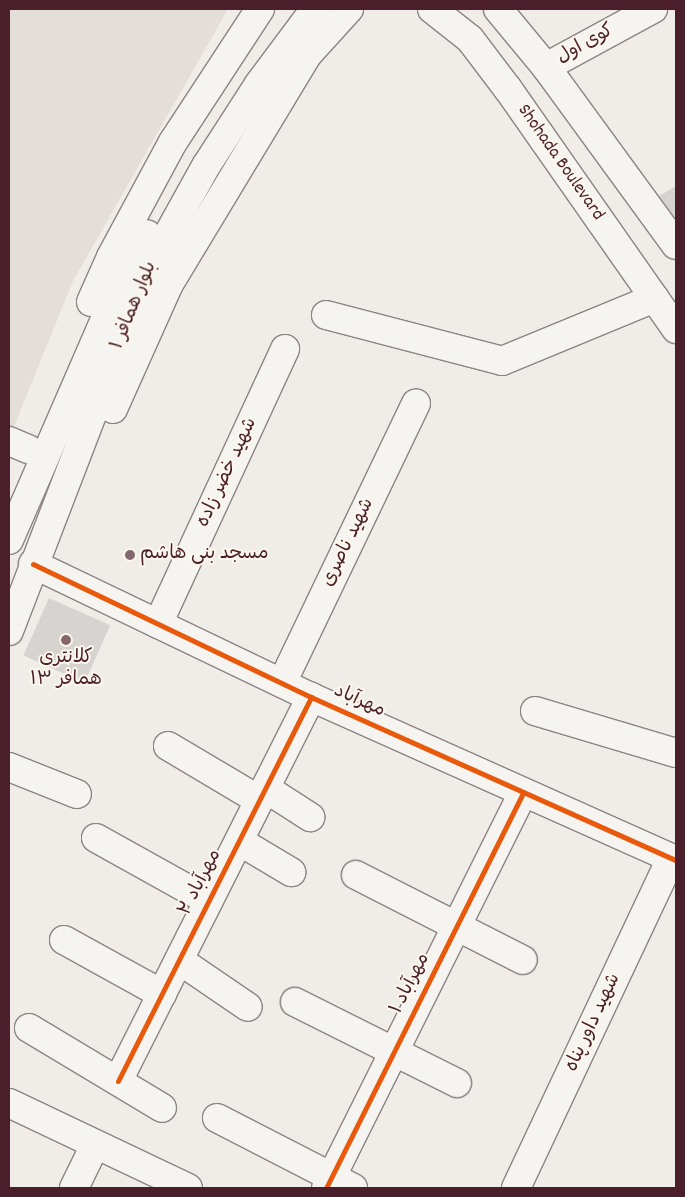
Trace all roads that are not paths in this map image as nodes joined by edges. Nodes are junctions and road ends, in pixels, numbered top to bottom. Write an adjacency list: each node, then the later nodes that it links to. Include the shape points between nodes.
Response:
1 (260, 9): 14 (street, via 173,142 111,257)
2 (301, 9): 15 (street, بلوار همافر ۱, via 246,74 192,157 127,268)
3 (432, 9): 9 (street, Shohada Boulevard, via 470,39)
4 (498, 9): 7 (street)
5 (653, 9): 7 (street, کوی اول)
6 (332, 13): 17 (street, بلوار همافر ۱, via 259,84 206,166 145,276)
7 (546, 67): 8 (street)
8 (676, 245)
9 (654, 298): 10 (street, via 502,361); 11 (street, Shohada Boulevard)
10 (326, 315)
11 (676, 329)
12 (285, 349): 18 (street, شهید خضر زاده)
13 (416, 403): 20 (street, شهید ناصری)
14 (18, 445): 15 (street)
15 (32, 484): 16 (street, بلوار همافر ۱)
16 (9, 540)
17 (33, 564): 18 (street, مهرآباد); 19 (street, بلوار همافر ۱)
18 (158, 624): 20 (street, مهرآباد)
19 (9, 631)
20 (282, 683): 21 (street, مهرآباد)
21 (311, 697): 26 (street, مهرآباد); 28 (street, مهرآباد ۲)
22 (536, 711): 24 (street)
23 (168, 746): 28 (street)
24 (676, 753)
25 (9, 767): 27 (street)
26 (523, 793): 32 (street, مهرآباد); 36 (street, مهرآباد ۱)
27 (77, 794)
28 (262, 794): 29 (street); 31 (street, مهرآباد ۲)
29 (310, 817)
30 (96, 838): 35 (street)
31 (239, 841): 33 (street); 35 (street, مهرآباد ۲)
32 (674, 859): 54 (street, شهید داور پناه)
33 (291, 872)
34 (356, 875): 36 (street)
35 (209, 901): 38 (street, مهرآباد ۲)
36 (456, 927): 39 (street); 44 (street, مهرآباد ۱)
37 (64, 940): 40 (street)
38 (179, 960): 40 (street, مهرآباد ۲); 42 (street)
39 (523, 960)
40 (162, 994): 45 (street, مهرآباد ۲)
41 (295, 1002): 44 (street)
42 (248, 1007)
43 (29, 1028): 45 (street)
44 (394, 1052): 46 (street); 51 (street, مهرآباد ۱)
45 (118, 1082): 48 (street)
46 (457, 1083)
47 (9, 1103): 50 (street)
48 (162, 1108)
49 (216, 1118): 51 (street)
50 (95, 1145): 52 (street); 53 (street)
51 (337, 1185)
52 (74, 1188)
53 (188, 1188)
54 (516, 1188)

